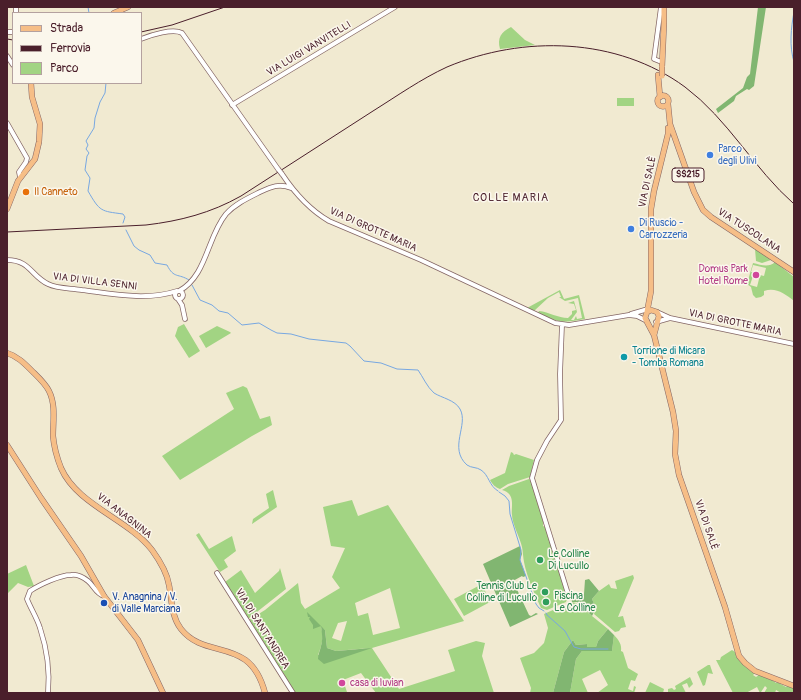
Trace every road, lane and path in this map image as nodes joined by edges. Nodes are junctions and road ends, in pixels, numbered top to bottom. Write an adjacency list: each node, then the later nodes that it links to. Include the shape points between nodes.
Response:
1 (128, 7): 5 (main road)
2 (394, 7): 11 (street, VIA LUIGI VANVITELLI)
3 (661, 7): 7 (main road)
4 (664, 7): 7 (main road)
5 (116, 12)
6 (142, 39): 11 (street, VIA DI GROTTE MARIA, via 162,33 181,32)
7 (659, 63): 9 (main road)
8 (31, 84): 16 (main road, via 40,137 35,159)
9 (662, 97): 10 (main road, via 668,99); 12 (main road, via 658,100)
10 (668, 104): 12 (main road); 15 (main road, VIA TUSCOLANA / SS215)
11 (232, 105): 17 (street, VIA DI GROTTE MARIA, bridge)
12 (660, 105): 14 (main road, VIA TUSCOLANA / SS215, via 665,112)
13 (7, 123): 16 (street, via 27,158 19,172)
14 (668, 128): 15 (main road, VIA TUSCOLANA / SS215); 25 (main road, VIA DI SALÈ, via 651,209 651,291)
15 (673, 134): 20 (main road, VIA TUSCOLANA / SS215, via 694,192 705,212)
16 (20, 177): 18 (main road)
17 (293, 190): 21 (street, VIA DI VILLA SENNI, via 282,185 272,186 229,211 220,224 195,277); 32 (street, VIA DI GROTTE MARIA, via 329,221)
18 (7, 209)
19 (7, 260): 23 (street, VIA DI VILLA SENNI, via 25,264 42,280 55,286 121,295)
20 (794, 272)
21 (186, 287): 22 (street, VIA DI VILLA SENNI); 24 (street, VIA DI VILLA SENNI)
22 (178, 291): 23 (street, VIA DI VILLA SENNI); 24 (street, via 182,291)
23 (166, 294): 24 (street, VIA DI VILLA SENNI)
24 (180, 297): 29 (street)
25 (646, 311): 26 (main road); 27 (street, VIA DI GROTTE MARIA); 30 (main road)
26 (657, 312): 28 (street, VIA DI GROTTE MARIA); 31 (main road)
27 (627, 315): 30 (street, VIA DI GROTTE MARIA); 32 (street, VIA DI GROTTE MARIA)
28 (672, 318): 31 (street, VIA DI GROTTE MARIA); 34 (street, VIA DI GROTTE MARIA)
29 (185, 319)
30 (647, 321): 31 (main road); 33 (main road, VIA DI SALÈ)
31 (658, 321): 33 (main road)
32 (562, 325): 39 (street, via 561,420 537,460 532,478)
33 (654, 334): 40 (main road, VIA DI SALÈ, via 674,416 675,455 680,478 727,611 737,652 753,670)
34 (794, 344)
35 (7, 352): 43 (main road, VIA ANAGNINA, via 26,366 49,392 53,408 55,450 69,483 138,536 152,551 165,572 173,613 182,631 198,642 232,652 244,659 258,674)
36 (7, 445): 38 (main road, via 80,553)
37 (217, 573): 44 (street, VIA DI SANT'ANDREA)
38 (104, 596): 41 (street, via 80,576 72,575 30,591 27,599 40,628 48,664); 42 (main road, via 138,640)
39 (569, 597)
40 (794, 686)
41 (48, 693)
42 (163, 693)
43 (265, 693)
44 (293, 693)

